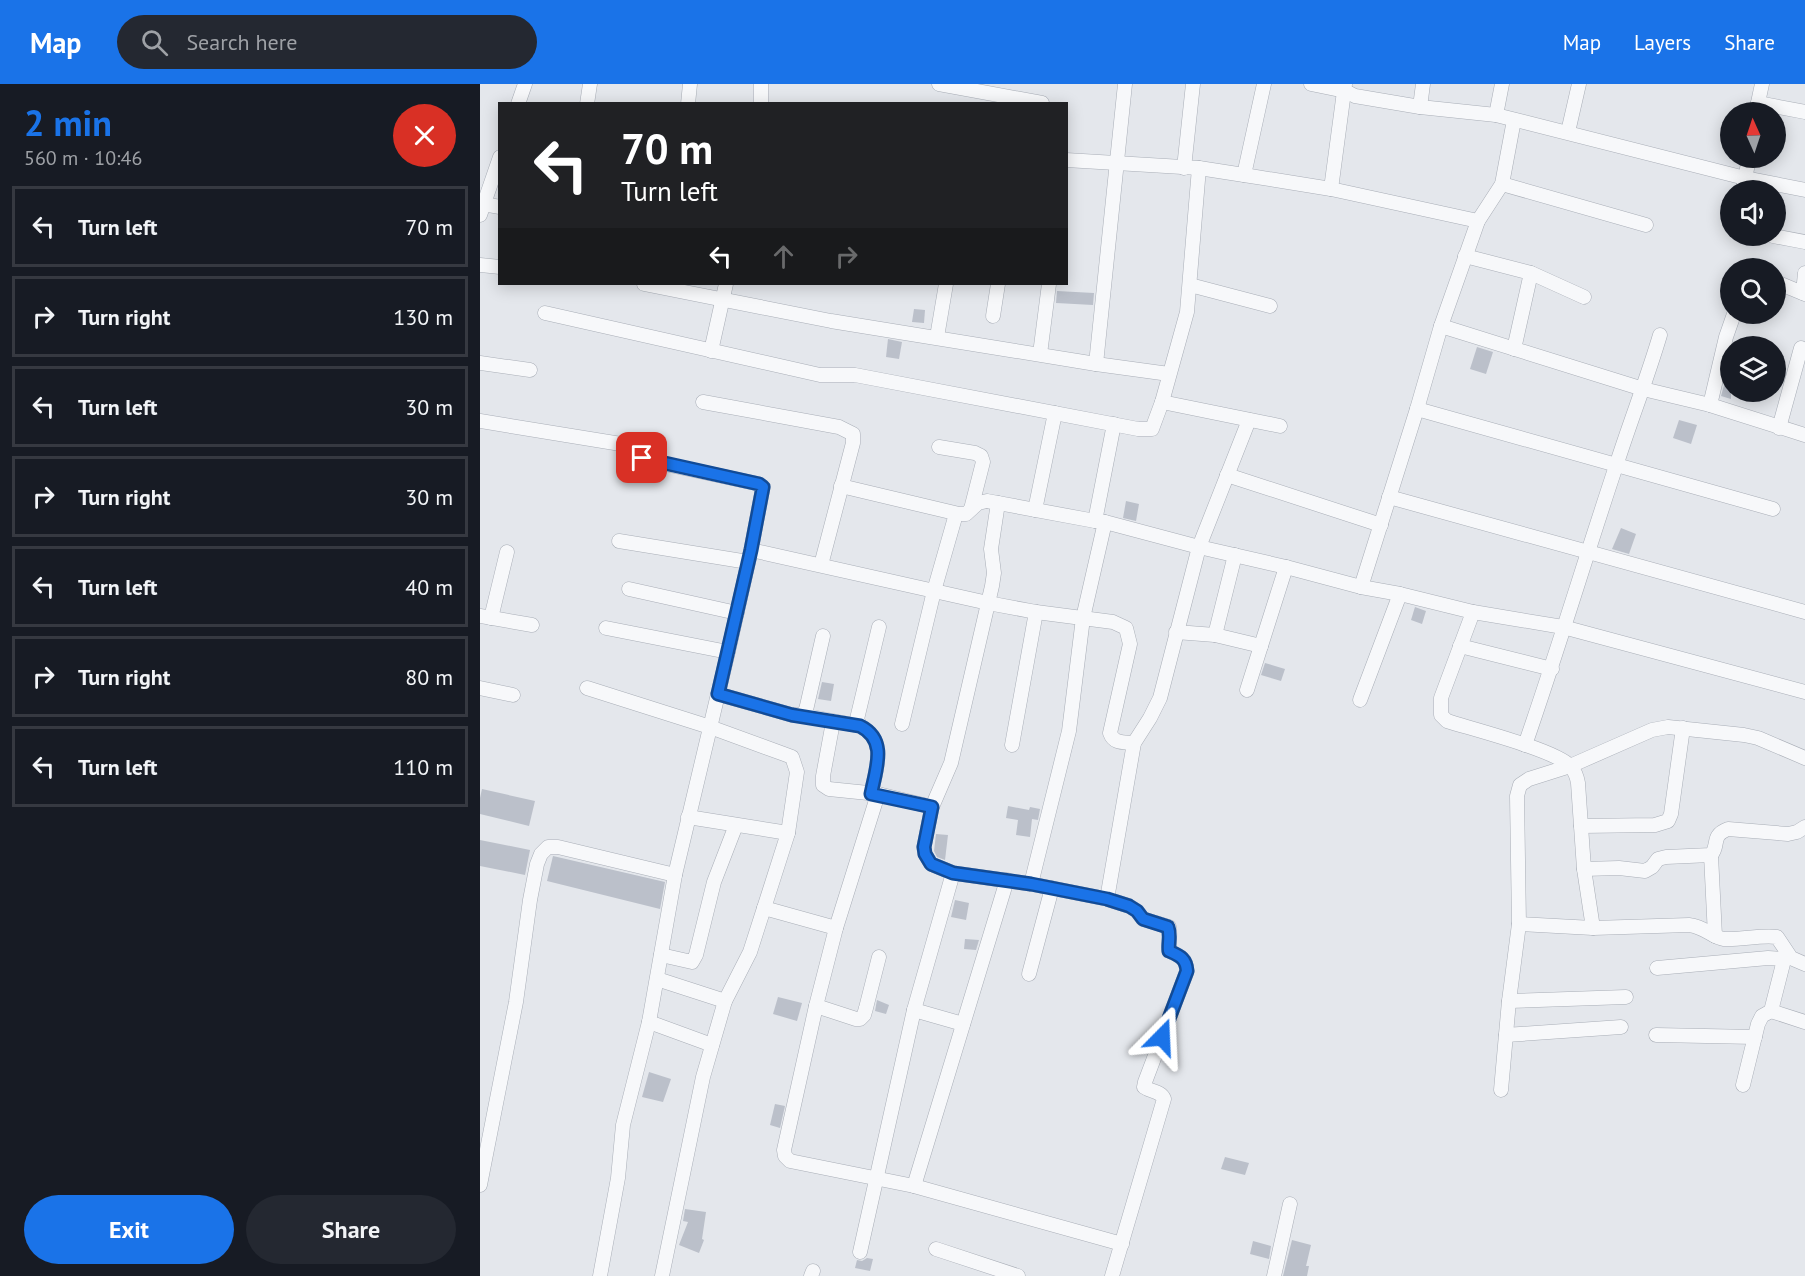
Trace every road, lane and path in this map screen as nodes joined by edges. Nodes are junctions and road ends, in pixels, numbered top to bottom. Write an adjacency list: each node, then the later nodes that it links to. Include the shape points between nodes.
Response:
1 (525, 84): 15 (street)
2 (590, 84): 16 (street)
3 (690, 84): 17 (street)
4 (761, 84): 18 (street)
5 (939, 84): 19 (street)
6 (1125, 84): 28 (street)
7 (1193, 84): 30 (street)
8 (1264, 84): 32 (street)
9 (1311, 84): 14 (street)
10 (1423, 84): 21 (street)
11 (1502, 84): 24 (street)
12 (1579, 84): 26 (street)
13 (1762, 84): 20 (street)
14 (1345, 88): 21 (street, via 1355,96); 36 (street)
15 (519, 102)
16 (588, 102)
17 (688, 102)
18 (761, 102)
19 (1037, 102)
20 (1758, 102)
21 (1420, 107): 24 (street)
22 (1786, 110): 23 (street)
23 (1805, 112)
24 (1496, 116): 25 (street)
25 (1514, 120): 26 (street); 34 (street)
26 (1568, 132): 33 (street)
27 (1068, 160): 28 (street)
28 (1116, 164): 30 (street); 71 (street)
29 (498, 165): 39 (street)
30 (1184, 168): 31 (street)
31 (1199, 168): 32 (street); 54 (street)
32 (1244, 175): 36 (street)
33 (1730, 180)
34 (1502, 184): 40 (street); 41 (street)
35 (1786, 188): 37 (street)
36 (1331, 189): 40 (street)
37 (1805, 190)
38 (498, 207): 39 (street)
39 (482, 209)
40 (1478, 221): 44 (street)
41 (1646, 225)
42 (1786, 238): 43 (street)
43 (1805, 242)
44 (1465, 256): 47 (street); 63 (street)
45 (480, 265): 46 (street)
46 (498, 267)
47 (1531, 273): 57 (street); 67 (street)
48 (1805, 273): 56 (street)
49 (649, 285): 58 (street)
50 (726, 285): 58 (street)
51 (946, 285): 65 (street)
52 (998, 285): 61 (street)
53 (1048, 285): 69 (street)
54 (1190, 285): 59 (street); 73 (street, via 1187,312)
55 (1786, 286): 56 (street)
56 (1804, 293)
57 (1584, 297)
58 (723, 299): 65 (street); 68 (street)
59 (1270, 306)
60 (545, 313): 68 (street)
61 (993, 316)
62 (1731, 324): 77 (street)
63 (1441, 326): 67 (street); 78 (street)
64 (1660, 335): 74 (street)
65 (937, 337): 69 (street)
66 (1801, 348): 84 (street)
67 (1514, 349): 74 (street)
68 (711, 351): 79 (street, via 819,375 855,375)
69 (1040, 354): 71 (street)
70 (480, 363): 72 (street)
71 (1096, 364): 73 (street)
72 (530, 370)
73 (1169, 374): 76 (street)
74 (1643, 389): 77 (street); 87 (street)
75 (704, 402): 89 (street, via 853,434)
76 (1162, 402): 80 (street); 82 (street, via 1152,429)
77 (1710, 405): 84 (street)
78 (1417, 409): 87 (street); 90 (street)
79 (1055, 413): 82 (street); 94 (street)
80 (1249, 420): 83 (street); 88 (street)
81 (480, 421): 103 (street, via 627,445 651,461 759,484 763,487 762,495)
82 (1114, 424): 96 (street)
83 (1280, 426)
84 (1779, 428): 85 (street)
85 (1805, 435)
86 (939, 447): 92 (street, via 981,456)
87 (1616, 464): 93 (street); 101 (street)
88 (1227, 475): 97 (street); 99 (street)
89 (841, 486): 95 (street); 104 (street)
90 (1389, 498): 97 (street); 101 (street)
91 (998, 503): 92 (street, via 978,503); 94 (street); 110 (street)
92 (972, 509): 95 (street)
93 (1773, 509)
94 (1035, 510): 96 (street)
95 (956, 514): 108 (street)
96 (1100, 522): 99 (street); 116 (street)
97 (1380, 525): 106 (street)
98 (619, 541): 103 (street)
99 (1199, 547): 102 (street); 121 (street)
100 (507, 552): 115 (street)
101 (1588, 553): 113 (street); 119 (street)
102 (1235, 555): 105 (street); 122 (street)
103 (749, 556): 104 (street); 114 (street)
104 (821, 565): 108 (street)
105 (1286, 567): 106 (street); 124 (street)
106 (1361, 587): 109 (street)
107 (629, 590): 114 (street)
108 (934, 591): 110 (street); 137 (street)
109 (1400, 594): 112 (street); 134 (street)
110 (988, 603): 111 (street); 147 (street, via 951,763)
111 (1036, 612): 116 (street); 142 (street)
112 (1473, 612): 119 (street); 125 (street)
113 (1805, 612)
114 (737, 613): 126 (street)
115 (485, 617): 117 (street)
116 (1083, 618): 141 (street, via 1126,628 1130,644 1110,733 1116,742); 158 (street, via 1070,731)
117 (532, 625)
118 (879, 627): 138 (street, via 858,712)
119 (1563, 627): 127 (street); 131 (street)
120 (606, 628): 126 (street)
121 (1176, 632): 122 (street); 141 (street, via 1160,698)
122 (1215, 635): 124 (street)
123 (823, 636): 135 (street, via 806,710)
124 (1261, 646): 130 (street)
125 (1460, 646): 127 (street); 143 (street, via 1441,698 1441,715 1447,721)
126 (728, 652): 132 (street)
127 (1552, 669): 143 (street)
128 (480, 688): 133 (street)
129 (587, 688): 139 (street)
130 (1247, 690)
131 (1805, 692)
132 (718, 694): 135 (street); 139 (street)
133 (513, 695)
134 (1360, 700)
135 (801, 715): 136 (street)
136 (833, 722): 138 (street); 146 (street, via 823,785)
137 (902, 724)
138 (860, 726): 146 (street, via 874,736 877,745)
139 (710, 727): 148 (street); 152 (street, via 792,757 797,772)
140 (1683, 728): 144 (street, via 1758,738); 145 (street, via 1652,730); 150 (street, via 1668,821 1655,825)
141 (1134, 743): 160 (street)
142 (1012, 745)
143 (1525, 745): 145 (street)
144 (1805, 758)
145 (1570, 766): 150 (street, via 1578,783); 162 (street, via 1520,785)
146 (874, 794): 147 (street); 163 (street)
147 (932, 807): 155 (street, via 925,854 931,864)
148 (688, 817): 149 (street); 156 (street)
149 (736, 825): 152 (street); 166 (street, via 711,891 692,962)
150 (1581, 826): 154 (street)
151 (1805, 827): 153 (street, via 1788,834 1728,829 1716,838)
152 (788, 833): 161 (street)
153 (1711, 855): 154 (street, via 1666,857 1645,871); 165 (street)
154 (1584, 869): 164 (street)
155 (953, 873): 157 (street); 177 (street)
156 (675, 875): 166 (street); 190 (street, via 558,847 548,847 541,854)
157 (1006, 880): 158 (street); 181 (street)
158 (1031, 884): 159 (street)
159 (1052, 888): 160 (street); 171 (street)
160 (1107, 899): 193 (street, via 1129,906 1143,919 1168,927 1169,951 1184,957 1187,963 1145,1082 1144,1087 1164,1099)
161 (764, 908): 163 (street); 174 (street, via 750,952)
162 (1519, 924): 164 (street); 175 (street)
163 (836, 928): 176 (street)
164 (1593, 928): 165 (street, via 1689,925 1699,926)
165 (1714, 936): 167 (street, via 1777,937)
166 (661, 955): 172 (street)
167 (1786, 956): 169 (street); 170 (street); 178 (street)
168 (879, 957): 176 (street, via 860,1018)
169 (1805, 964)
170 (1657, 968)
171 (1029, 974)
172 (657, 979): 174 (street); 179 (street)
173 (1626, 997): 175 (street)
174 (726, 1001): 186 (street)
175 (1509, 1001): 183 (street)
176 (816, 1006): 189 (street, via 785,1156 790,1161)
177 (914, 1010): 181 (street); 189 (street)
178 (1771, 1011): 180 (street); 185 (street, via 1762,1016)
179 (649, 1022): 186 (street); 197 (street, via 623,1125 618,1178)
180 (1805, 1022)
181 (963, 1024): 191 (street)
182 (1620, 1027): 183 (street)
183 (1506, 1035): 188 (street)
184 (1656, 1035): 185 (street)
185 (1755, 1037): 187 (street)
186 (712, 1045): 198 (street)
187 (1743, 1085)
188 (1502, 1090)
189 (877, 1178): 191 (street); 195 (street)
190 (480, 1185)
191 (914, 1186): 193 (street)
192 (1290, 1204): 200 (street)
193 (1122, 1244): 199 (street)
194 (936, 1249): 196 (street)
195 (860, 1251)
196 (1012, 1275)
197 (600, 1276)
198 (662, 1276)
199 (1112, 1276)
200 (1274, 1276)

